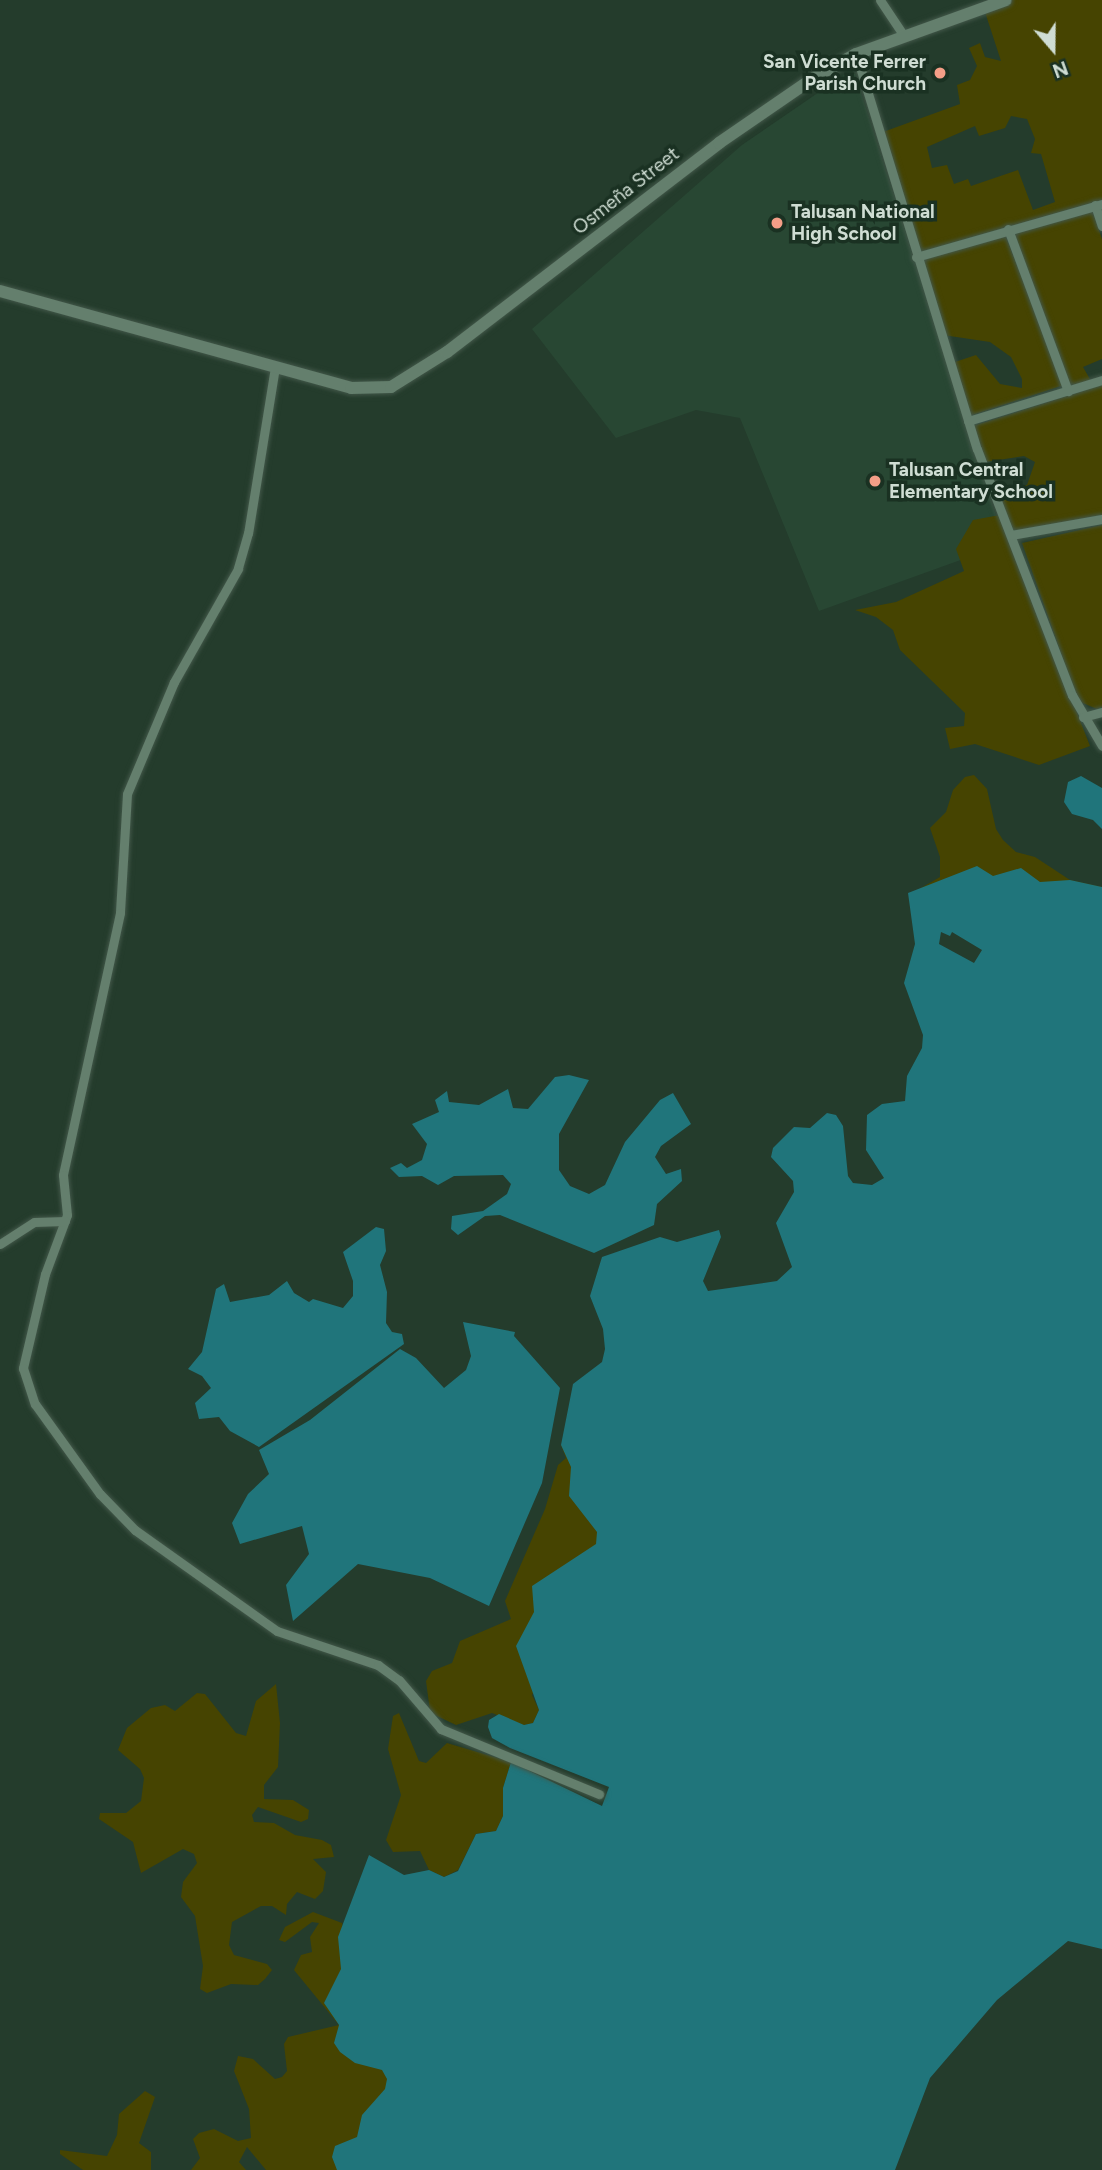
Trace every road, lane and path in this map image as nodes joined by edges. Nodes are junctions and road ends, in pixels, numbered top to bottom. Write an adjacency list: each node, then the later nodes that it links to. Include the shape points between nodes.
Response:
1 (880, 0): 3 (street)
2 (1006, 0): 3 (main road, Osmeña Street)
3 (904, 36): 4 (main road, Osmeña Street)
4 (856, 54): 8 (street); 10 (main road, Osmeña Street, via 760,113 401,383 363,390)
5 (1098, 205): 6 (street); 7 (street)
6 (1102, 226)
7 (1008, 229): 8 (street); 12 (street)
8 (916, 257): 13 (street)
9 (0, 291): 10 (main road, Osmeña Street)
10 (275, 367): 19 (street, via 238,569 174,682 127,794 120,913 63,1175)
11 (1102, 380): 12 (street)
12 (1068, 391): 13 (street)
13 (968, 421): 15 (street)
14 (1102, 519): 15 (street)
15 (1011, 534): 17 (street)
16 (1102, 712): 17 (street)
17 (1083, 717): 18 (street)
18 (1102, 746)
19 (65, 1221): 20 (street, via 34,1222); 21 (street, via 45,1274 23,1368 35,1404 115,1513 277,1631 378,1665 413,1694 441,1729)
20 (0, 1244)
21 (599, 1794)

